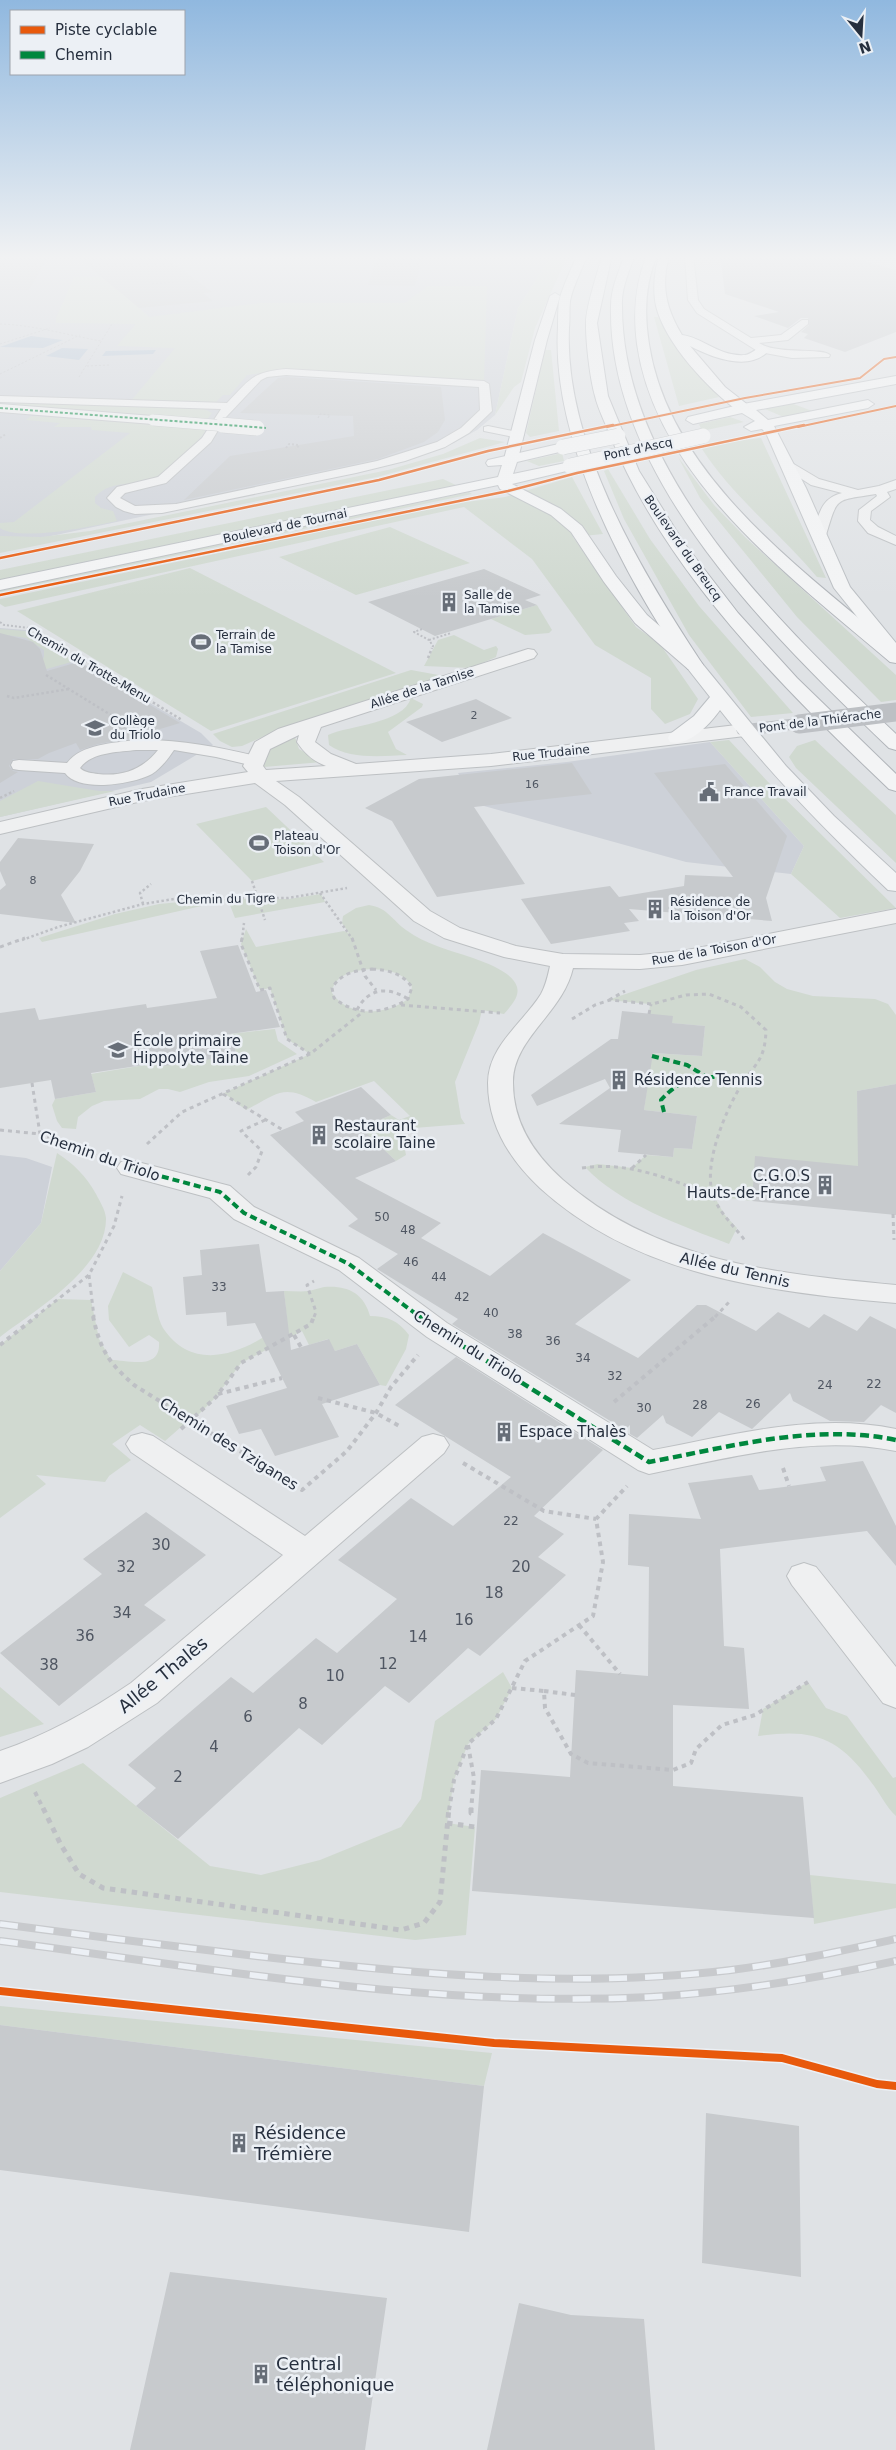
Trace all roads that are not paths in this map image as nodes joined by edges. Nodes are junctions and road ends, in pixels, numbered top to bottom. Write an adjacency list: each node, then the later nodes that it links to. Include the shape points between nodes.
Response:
1 (534, 369): 18 (main road)
2 (565, 369): 32 (main road, via 589,470 603,506 627,553)
3 (595, 369): 44 (main road, Boulevard du Breucq, via 607,415 640,486 696,570 751,637 824,716)
4 (623, 369): 38 (main road, Boulevard du Breucq, via 629,398 658,463 696,524 748,591 801,650)
5 (648, 369): 31 (main road, via 658,403 686,453 717,493 766,544)
6 (703, 369): 9 (main road)
7 (720, 369): 9 (main road)
8 (893, 379): 14 (main road)
9 (713, 382): 14 (main road)
10 (896, 398): 15 (main road)
11 (0, 399): 12 (lane)
12 (230, 406): 12 (lane, via 258,378 286,372 484,384 486,411 470,428 450,440 423,452 379,464 173,507 135,510 119,506 113,498 120,490 162,480 207,440)
13 (0, 408): 16 (street, bridge)
14 (744, 408): 15 (main road); 19 (main road, Pont d'Ascq, bridge)
15 (766, 424): 20 (main road); 21 (main road, Pont d'Ascq, bridge)
16 (257, 428)
17 (488, 429): 18 (lane)
18 (518, 435): 19 (main road)
19 (511, 459): 21 (main road); 28 (main road, Boulevard de Tournai, via 399,486)
20 (787, 464): 23 (lane, via 815,482); 26 (main road)
21 (504, 480): 29 (main road, Boulevard de Tournai); 32 (main road, via 505,486 549,507 571,523 633,610)
22 (896, 484): 24 (lane)
23 (861, 493): 24 (lane); 26 (lane, via 832,501 827,507)
24 (882, 494): 25 (lane); 27 (lane, via 865,510 864,521 873,530)
25 (896, 506)
26 (819, 535): 31 (main road, via 842,588)
27 (896, 541)
28 (0, 566)
29 (0, 585)
30 (528, 654): 35 (street, Allée de la Tamise)
31 (896, 656)
32 (694, 664): 33 (main road)
33 (718, 697): 36 (main road); 37 (main road, via 715,705 694,727)
34 (896, 712): 36 (street, Pont de la Thiérache, bridge)
35 (315, 723): 42 (street, Allée de la Tamise, via 267,742); 43 (street, via 306,742 311,751)
36 (745, 730): 37 (street, Rue Trudaine); 47 (main road, via 827,820)
37 (678, 738): 43 (street, Rue Trudaine, via 491,760)
38 (896, 744)
39 (169, 745): 41 (lane, via 114,747 88,754); 41 (lane, via 147,770 130,776 93,779 74,773); 42 (lane, via 224,752)
40 (19, 765): 41 (lane)
41 (72, 768)
42 (257, 769): 43 (street, Rue Trudaine); 45 (street, Rue de la Toison d'Or); 46 (street, Rue Trudaine)
43 (356, 769): 45 (street, Rue Trudaine)
44 (896, 785)
45 (278, 790): 49 (street, Rue de la Toison d'Or, via 395,895 428,920 486,945)
46 (0, 828)
47 (896, 885)
48 (896, 916): 49 (street, Rue de la Toison d'Or, via 682,958 640,962)
49 (563, 961): 51 (street, Allée du Tennis, via 553,994 507,1053 502,1068 500,1097 503,1113 514,1139 542,1177 598,1218 643,1243 691,1262 773,1280)
50 (130, 1168): 52 (street, Chemin du Triolo, via 220,1192 244,1213 349,1264 437,1330 649,1462 812,1435 855,1432)
51 (896, 1294)
52 (896, 1440)
53 (433, 1445): 55 (street, Allée Thalès)
54 (148, 1448): 55 (street)
55 (307, 1554): 58 (street, Allée Thalès, via 120,1710 92,1728)
56 (804, 1576): 57 (street)
57 (896, 1693)
58 (11, 1764)

